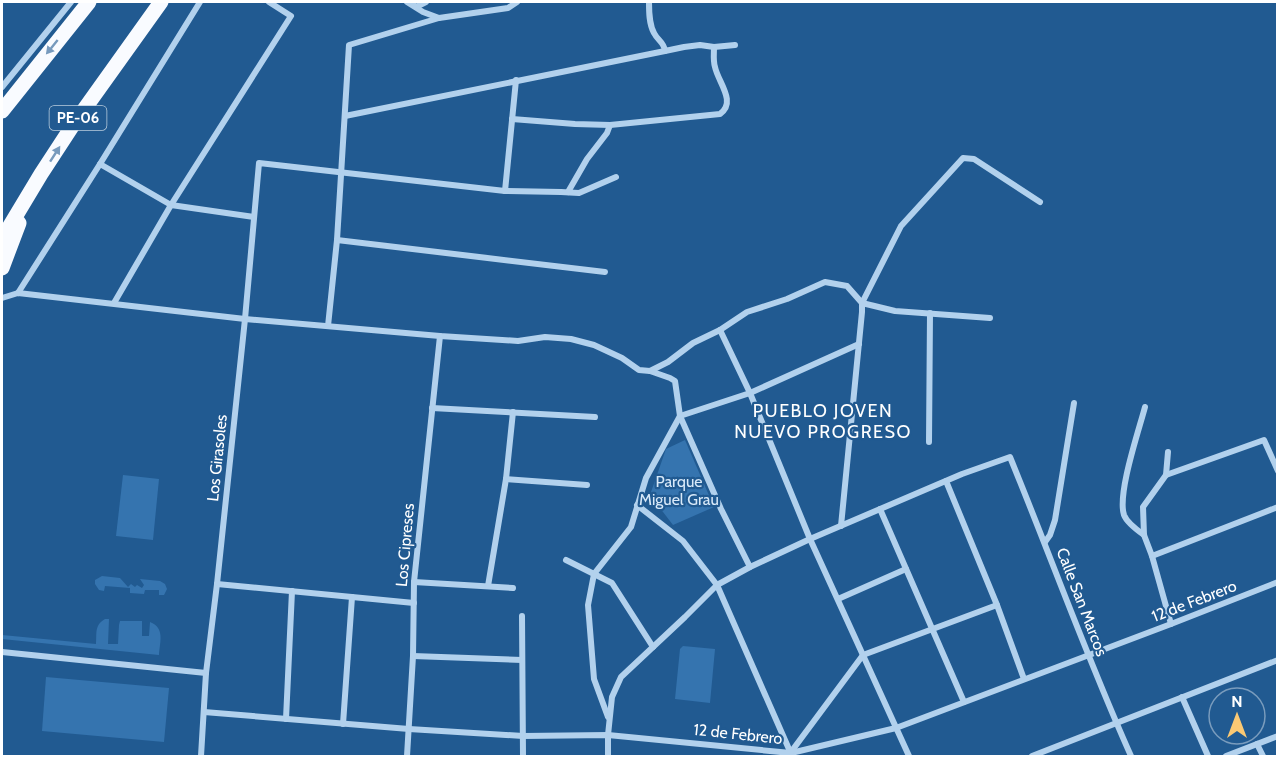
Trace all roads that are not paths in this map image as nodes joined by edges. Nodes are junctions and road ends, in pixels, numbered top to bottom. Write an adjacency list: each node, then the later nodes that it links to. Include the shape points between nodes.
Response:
1 (71, 2): 16 (street)
2 (89, 2): 17 (main road, one-way to 17)
3 (161, 2): 24 (main road, PE-06, one-way to 3)
4 (200, 2): 21 (street)
5 (268, 2): 28 (street, via 291,16)
6 (407, 2): 10 (street)
7 (426, 2): 10 (street)
8 (517, 2): 11 (street, via 508,8)
9 (649, 2): 14 (street, via 654,33)
10 (414, 4): 11 (street)
11 (439, 18): 18 (street, via 349,45)
12 (735, 45): 13 (street)
13 (714, 47): 14 (street, via 684,46); 20 (street, via 715,66 728,105 724,112 716,116)
14 (665, 51): 15 (street)
15 (516, 80): 18 (street); 19 (street)
16 (2, 87)
17 (2, 111)
18 (345, 116): 22 (street)
19 (513, 119): 20 (street); 25 (street)
20 (610, 125): 26 (street)
21 (100, 164): 28 (street); 35 (street)
22 (341, 171): 25 (street); 29 (street, Los Girasoles, via 259,163); 32 (street)
23 (616, 177): 26 (street, via 579,193)
24 (38, 179): 30 (main road); 31 (main road, PE-06); 33 (main road)
25 (505, 191): 26 (street)
26 (568, 192)
27 (1040, 202): 38 (street, via 974,159 963,159 901,226)
28 (171, 206): 29 (street); 37 (street)
29 (254, 217): 41 (street, Los Girasoles)
30 (2, 223)
31 (2, 239)
32 (337, 240): 34 (street); 42 (street)
33 (2, 268)
34 (605, 272)
35 (18, 293): 36 (street); 37 (street)
36 (2, 298)
37 (114, 303): 41 (street)
38 (862, 303): 39 (street, via 895,311); 43 (street, via 847,286 825,282 747,312); 45 (street)
39 (930, 313): 40 (street); 54 (street)
40 (990, 318)
41 (245, 319): 42 (street); 75 (street, Los Girasoles)
42 (328, 326): 44 (street)
43 (720, 330): 46 (street); 47 (street)
44 (440, 336): 46 (street, via 518,341 571,339 594,345 639,370); 50 (street, Los Cipreses)
45 (859, 344): 47 (street); 64 (street)
46 (650, 371): 52 (street, via 675,381)
47 (750, 393): 52 (street); 66 (street)
48 (1074, 403): 67 (street, via 1055,520)
49 (1145, 407): 65 (street, via 1122,505 1124,517)
50 (432, 408): 51 (street); 73 (street, Los Cipreses)
51 (513, 412): 53 (street); 58 (street)
52 (680, 416): 61 (street, via 646,478); 70 (street)
53 (595, 417)
54 (929, 442)
55 (1168, 452): 57 (street)
56 (1278, 471): 57 (street, via 1264,440)
57 (1166, 475): 65 (street, via 1143,507)
58 (506, 479): 60 (street); 77 (street)
59 (946, 481): 63 (street); 67 (street, Calle San Marcos, via 1010,457); 83 (street)
60 (587, 485)
61 (637, 505): 72 (street, via 631,526); 76 (street, via 682,540)
62 (1278, 507): 68 (street)
63 (880, 509): 64 (street); 71 (street)
64 (841, 526): 66 (street)
65 (1144, 535): 68 (street)
66 (810, 538): 70 (street); 81 (street)
67 (1045, 542): 91 (street, Calle San Marcos)
68 (1152, 556): 85 (street)
69 (566, 560): 72 (street)
70 (750, 567): 76 (street)
71 (906, 569): 81 (street); 86 (street)
72 (594, 574): 87 (street, via 612,583); 100 (street, via 588,605 594,679)
73 (414, 582): 77 (street); 82 (street, Los Cipreses)
74 (1278, 582): 85 (street, 12 de Febrero)
75 (218, 584): 79 (street); 94 (street, Los Girasoles)
76 (717, 585): 87 (street); 108 (street)
77 (488, 586): 78 (street)
78 (513, 588)
79 (292, 591): 80 (street); 99 (street)
80 (352, 597): 82 (street); 102 (street)
81 (838, 599): 89 (street)
82 (414, 603): 90 (street, Los Cipreses)
83 (997, 605): 86 (street); 95 (street)
84 (522, 616): 92 (street)
85 (1171, 624): 91 (street, 12 de Febrero)
86 (933, 630): 89 (street); 97 (street)
87 (654, 647): 100 (street, via 621,676 612,697)
88 (2, 652): 94 (street)
89 (863, 655): 103 (street); 108 (street)
90 (413, 656): 92 (street); 104 (street, Los Cipreses)
91 (1088, 656): 95 (street, 12 de Febrero); 101 (street, Calle San Marcos)
92 (522, 660): 106 (street)
93 (1278, 660): 96 (street)
94 (206, 673): 98 (street, Los Girasoles)
95 (1024, 680): 97 (street, 12 de Febrero)
96 (1182, 698): 101 (street); 116 (street)
97 (964, 702): 103 (street, 12 de Febrero)
98 (204, 712): 99 (street, 12 de Febrero); 109 (street, Los Girasoles)
99 (286, 719): 102 (street, 12 de Febrero)
100 (609, 720): 105 (street)
101 (1116, 723): 114 (street); 115 (street, Calle San Marcos)
102 (343, 724): 104 (street, 12 de Febrero)
103 (896, 728): 108 (street, 12 de Febrero); 113 (street)
104 (409, 729): 106 (street, 12 de Febrero); 110 (street, Los Cipreses)
105 (608, 735): 106 (street, 12 de Febrero); 108 (street, 12 de Febrero); 112 (street)
106 (523, 736): 111 (street)
107 (1252, 746): 117 (street)
108 (791, 755)
109 (201, 756)
110 (407, 756)
111 (523, 756)
112 (608, 756)
113 (909, 756)
114 (1032, 756)
115 (1131, 756)
116 (1208, 756)
117 (1226, 756)

